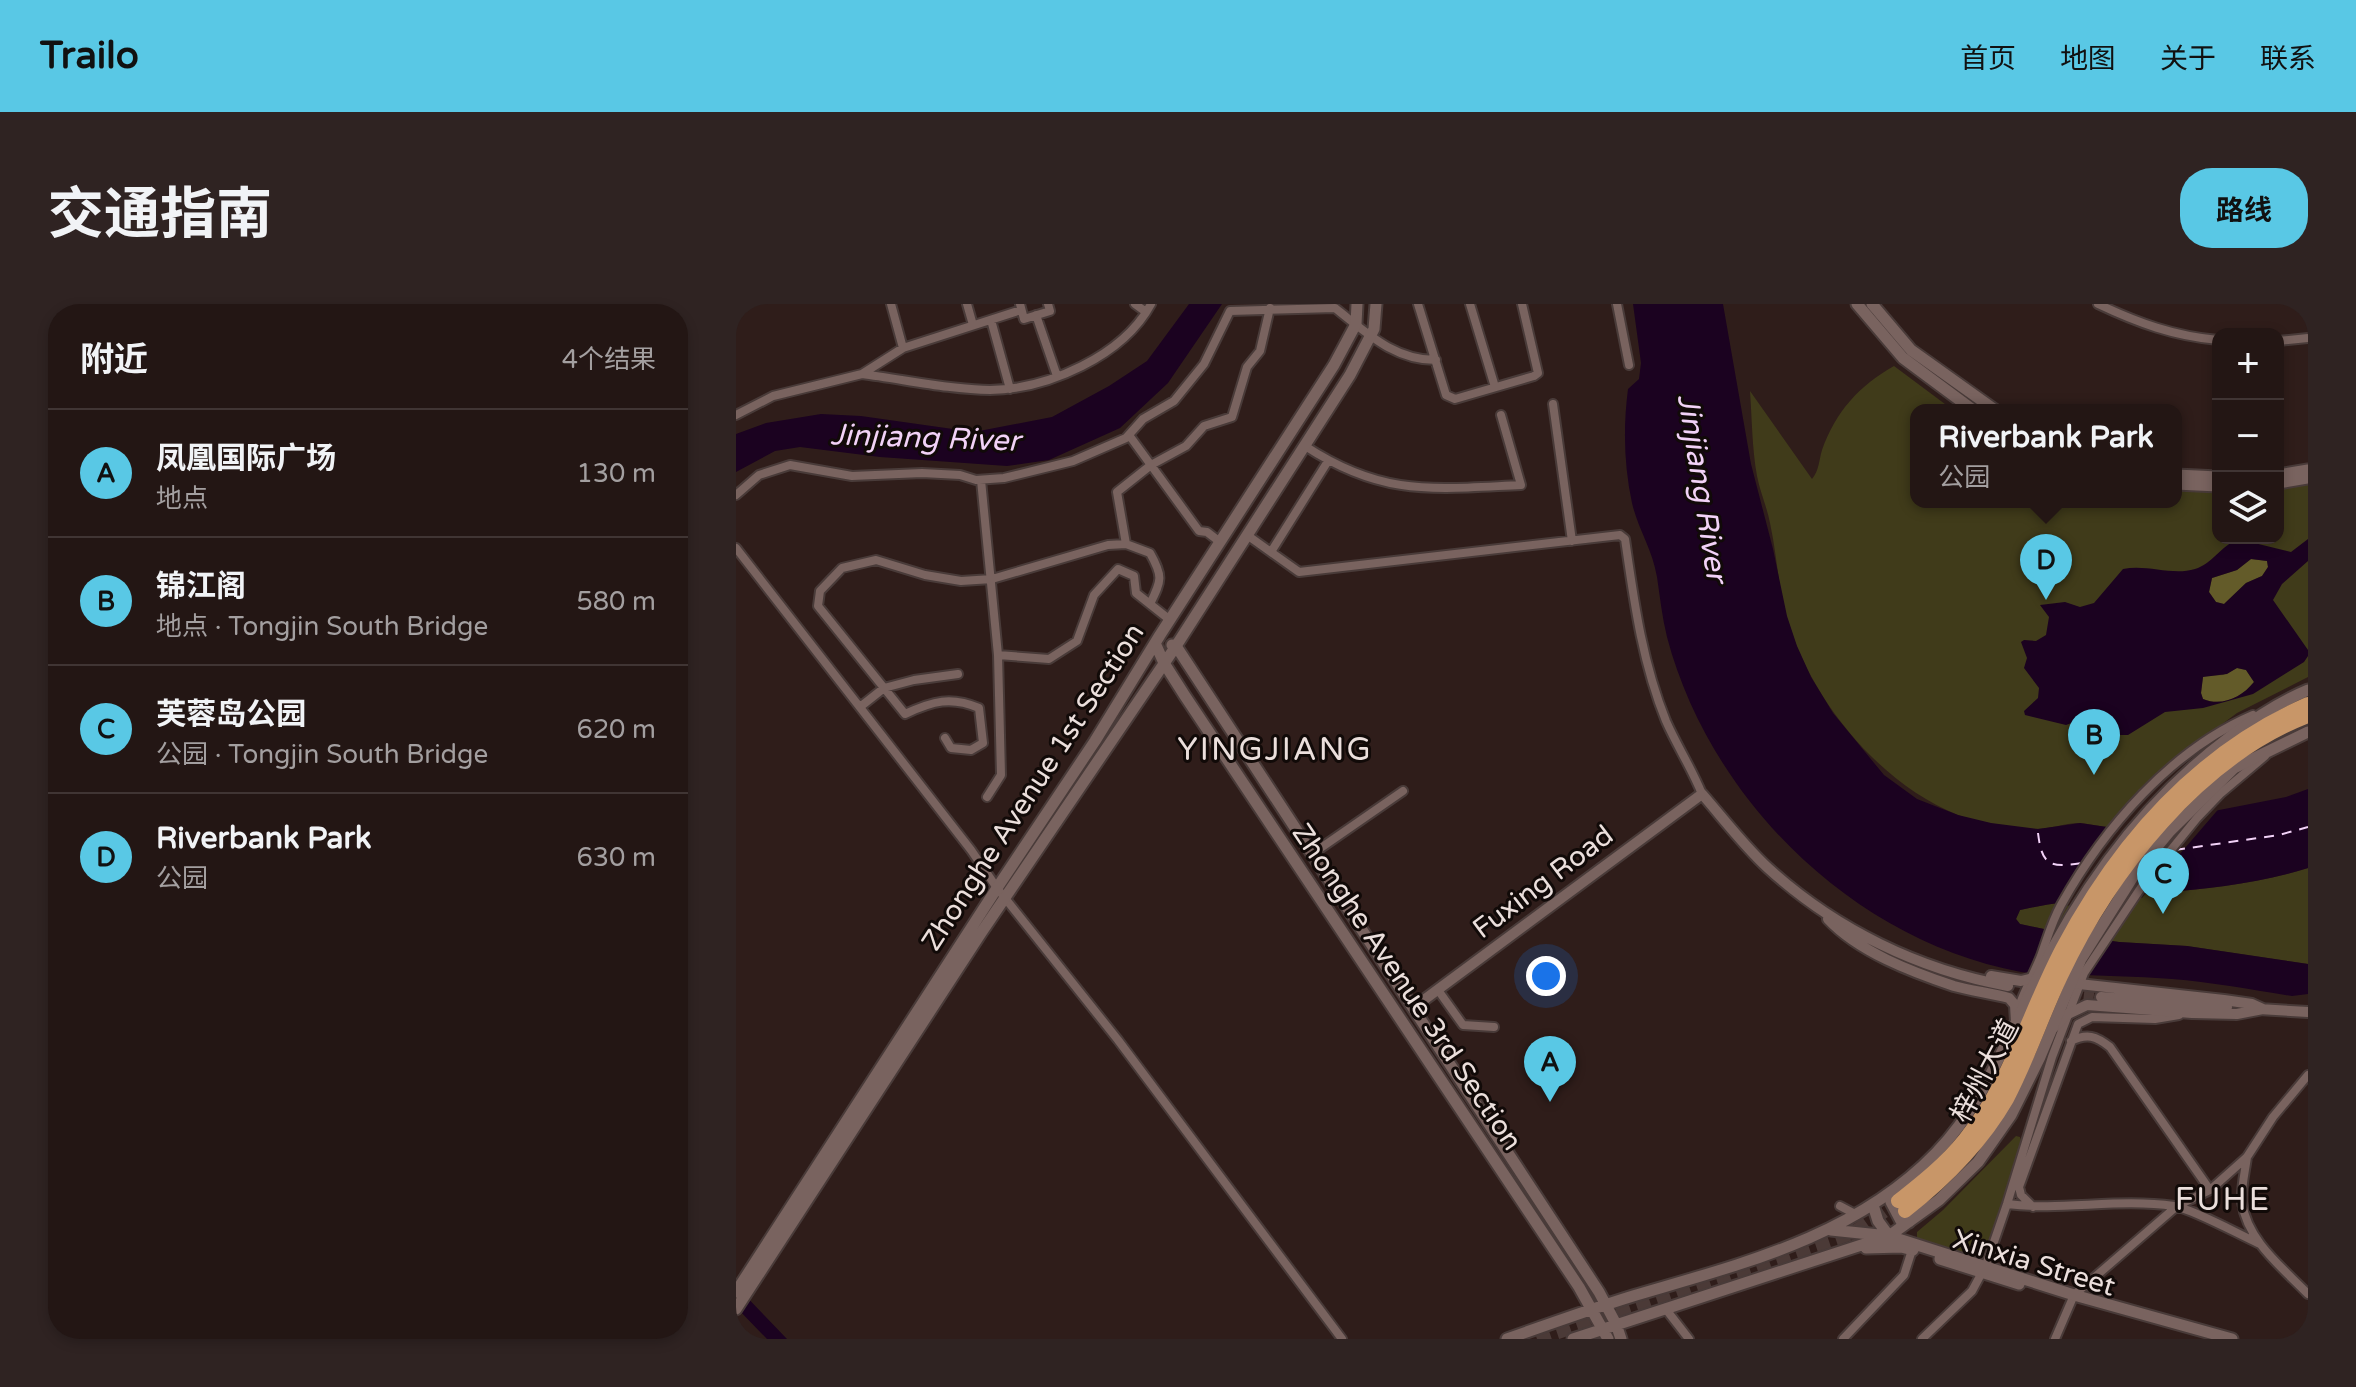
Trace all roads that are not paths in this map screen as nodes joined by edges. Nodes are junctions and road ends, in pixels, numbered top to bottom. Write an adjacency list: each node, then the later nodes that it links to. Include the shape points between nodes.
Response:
1 (891, 304): 25 (street)
2 (967, 304): 20 (street)
3 (1048, 304): 17 (street, via 1050,311)
4 (1135, 304): 15 (street)
5 (1357, 304): 19 (main road, Zhonghe Avenue 1st Section)
6 (1376, 304): 21 (main road)
7 (1418, 304): 26 (street)
8 (1470, 304): 30 (street)
9 (1522, 304): 30 (street, via 1538,373)
10 (1617, 304): 27 (street)
11 (1857, 304): 33 (main road, via 1903,358)
12 (1872, 304): 34 (main road, via 1911,350)
13 (2098, 304): 23 (street, via 2136,322)
14 (1020, 307): 17 (street, via 1024,319); 18 (street)
15 (1149, 308): 29 (street, via 1141,323 1103,353)
16 (1270, 308): 19 (street, via 1335,308); 37 (street, via 1230,311 1204,364 1174,401 1143,419); 40 (street, via 1260,351 1247,367 1232,417 1204,426 1186,446)
17 (1036, 315): 29 (street)
18 (991, 320): 20 (street); 31 (street)
19 (1356, 324): 21 (street); 53 (main road, Zhonghe Avenue 1st Section)
20 (973, 325): 25 (street)
21 (1371, 338): 26 (street, via 1406,357); 38 (main road, Zhonghe Avenue 1st Section)
22 (2308, 338): 24 (street)
23 (2212, 339)
24 (2284, 340)
25 (903, 348): 28 (street)
26 (1436, 360): 30 (street, via 1448,398)
27 (1629, 365)
28 (862, 374): 31 (street); 35 (street, via 773,396)
29 (1057, 376): 31 (street)
30 (1495, 387)
31 (1010, 389)
32 (1553, 404): 52 (street)
33 (1965, 404)
34 (1987, 404)
35 (736, 415)
36 (1501, 415): 39 (street, via 1521,485 1419,489 1371,480)
37 (1129, 435): 40 (street); 46 (street, via 1073,461)
38 (1305, 446): 39 (street); 51 (main road, Zhonghe Avenue 1st Section)
39 (1328, 461): 56 (street)
40 (1151, 465): 53 (street, via 1199,531); 54 (street, via 1117,492)
41 (2308, 470): 42 (main road)
42 (2284, 474)
43 (2182, 475): 44 (main road)
44 (2212, 477)
45 (2308, 478): 47 (main road)
46 (981, 480): 50 (street, via 922,473 852,476 790,465 759,475); 57 (street)
47 (2284, 482)
48 (2182, 484): 49 (main road)
49 (2212, 486)
50 (736, 495)
51 (1247, 535): 56 (street); 61 (main road, Zhonghe Avenue 1st Section)
52 (1572, 541): 56 (street, via 1299,572); 75 (street, via 1616,535 1625,539 1640,641 1654,688)
53 (1220, 542): 59 (main road, Zhonghe Avenue 1st Section)
54 (1126, 544): 57 (street); 58 (street, via 1150,553 1161,573)
55 (736, 548): 68 (street)
56 (1271, 552)
57 (992, 579): 62 (street); 65 (street, via 949,579 876,560 842,568 820,591 818,606)
58 (1150, 604): 59 (street); 62 (street, via 1136,593 1134,576 1118,569 1094,595 1077,641 1049,659)
59 (1170, 620): 60 (main road, Zhonghe Avenue 1st Section)
60 (1155, 643): 61 (main road); 63 (main road, Zhonghe Avenue 3rd Section); 78 (main road, Zhonghe Avenue 1st Section)
61 (1176, 646): 63 (main road, Zhonghe Avenue 1st Section); 77 (main road)
62 (998, 655): 76 (street, via 1001,775)
63 (1164, 663): 79 (main road, Zhonghe Avenue 1st Section); 116 (main road, Zhonghe Avenue 3rd Section)
64 (958, 674): 65 (street)
65 (884, 688): 68 (street); 71 (street, via 905,714 928,703 961,700 979,708 983,743 971,750 951,748)
66 (2308, 690): 73 (main road, via 2265,710)
67 (2308, 704): 73 (highway, via 2258,728)
68 (860, 707): 78 (street)
69 (2308, 716): 72 (highway)
70 (2308, 731): 72 (main road); 73 (main road, via 2234,768)
71 (945, 738)
72 (2248, 746): 73 (highway)
73 (2204, 775): 80 (highway, 梓州大道, via 2122,874); 80 (street, via 2197,818); 80 (main road, via 2132,827 2080,899)
74 (1403, 791): 77 (street)
75 (1702, 794): 81 (street, via 1765,865 1856,932 1923,963); 82 (street, Fuxing Road)
76 (987, 797)
77 (1312, 854): 84 (main road)
78 (997, 888): 79 (street); 109 (main road, Zhonghe Avenue 1st Section)
79 (1006, 898): 109 (main road, Zhonghe Avenue 1st Section); 119 (street)
80 (2055, 978): 81 (street); 83 (street); 88 (street); 89 (main road); 91 (main road); 99 (highway, 梓州大道, via 2020,1072 1989,1127 1950,1174)
81 (2010, 988): 89 (street)
82 (1438, 990): 84 (street, Fuxing Road); 90 (street, via 1463,1025)
83 (2100, 997): 85 (street); 87 (street); 88 (street)
84 (1413, 1008): 113 (main road)
85 (2263, 1009): 86 (street); 87 (street)
86 (2308, 1012)
87 (2192, 1013): 92 (street, via 2155,1019 2092,1017 2078,1024)
88 (2068, 1014): 91 (street); 96 (street)
89 (2016, 1016): 99 (main road, via 1971,1110)
90 (1494, 1027)
91 (2052, 1029): 99 (main road, via 1993,1142 1963,1178 1939,1200)
92 (2071, 1041): 95 (street, via 2092,1036 2110,1047); 101 (street, via 2019,1187)
93 (2308, 1075): 94 (street)
94 (2247, 1157): 95 (street); 105 (street, via 2243,1205)
95 (2210, 1190): 100 (street)
96 (2007, 1204): 101 (street); 108 (street)
97 (1873, 1205): 99 (main road); 102 (main road); 104 (main road)
98 (1840, 1206): 102 (street)
99 (1901, 1206): 104 (main road)
100 (2177, 1206): 101 (street); 105 (street); 112 (street)
101 (2033, 1207)
102 (1858, 1216): 103 (main road)
103 (1830, 1230): 104 (main road, Xinxia Street); 113 (main road)
104 (1889, 1236): 106 (main road); 107 (main road); 108 (main road, Xinxia Street)
105 (2258, 1243): 111 (street)
106 (1907, 1249): 107 (main road, Xinxia Street); 108 (main road, Xinxia Street); 124 (street, via 1904,1275)
107 (1842, 1250): 114 (main road)
108 (1984, 1268): 112 (main road, Xinxia Street); 125 (street, via 1972,1291)
109 (746, 1284): 110 (main road, Zhonghe Avenue 1st Section); 115 (main road, Zhonghe Avenue 1st Section)
110 (736, 1292)
111 (2308, 1294)
112 (2072, 1298): 126 (street); 127 (main road, Xinxia Street); 128 (main road, Xinxia Street)
113 (1606, 1305): 116 (main road); 117 (main road)
114 (1665, 1308): 117 (main road); 123 (street)
115 (736, 1309)
116 (1592, 1309): 118 (main road, Zhonghe Avenue 3rd Section); 120 (main road)
117 (1616, 1324): 118 (main road); 122 (main road)
118 (1606, 1334): 121 (main road)
119 (1342, 1339)
120 (1507, 1339)
121 (1573, 1339)
122 (1621, 1339)
123 (1689, 1339)
124 (1843, 1339)
125 (1922, 1339)
126 (2055, 1339)
127 (2211, 1339)
128 (2232, 1339)

